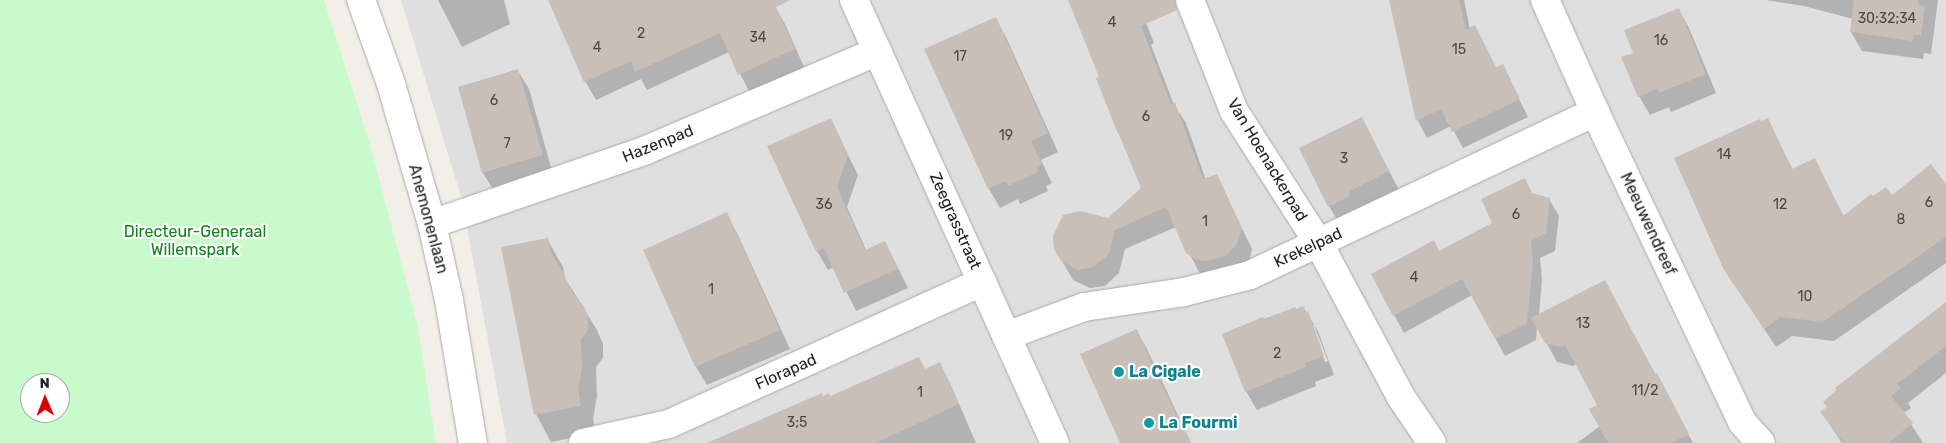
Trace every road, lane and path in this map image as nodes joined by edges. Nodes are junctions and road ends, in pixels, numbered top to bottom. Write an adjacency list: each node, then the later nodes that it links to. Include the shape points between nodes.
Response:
1 (361, 0): 7 (street, Anemonenlaan, via 391,84)
2 (854, 0): 5 (street, Zeegrasstraat)
3 (1190, 0): 8 (street, Van Hoenackerpad, via 1234,111)
4 (1545, 0): 6 (street, Meeuwendreef)
5 (878, 51): 7 (street, Hazenpad, via 644,151); 9 (street, Zeegrasstraat)
6 (1595, 112): 8 (street, Krekelpad); 15 (street, Meeuwendreef, via 1742,422)
7 (432, 224): 11 (street, Anemonenlaan, via 451,310)
8 (1319, 244): 10 (street, Krekelpad, via 1250,275 1184,292 1084,307); 14 (street, Van Hoenackerpad, via 1401,397)
9 (982, 282): 10 (street, Zeegrasstraat); 12 (street, Florapad, via 670,424)
10 (1006, 336): 13 (street, Zeegrasstraat)
11 (473, 443)
12 (583, 443)
13 (1055, 443)
14 (1432, 443)
15 (1761, 443)

